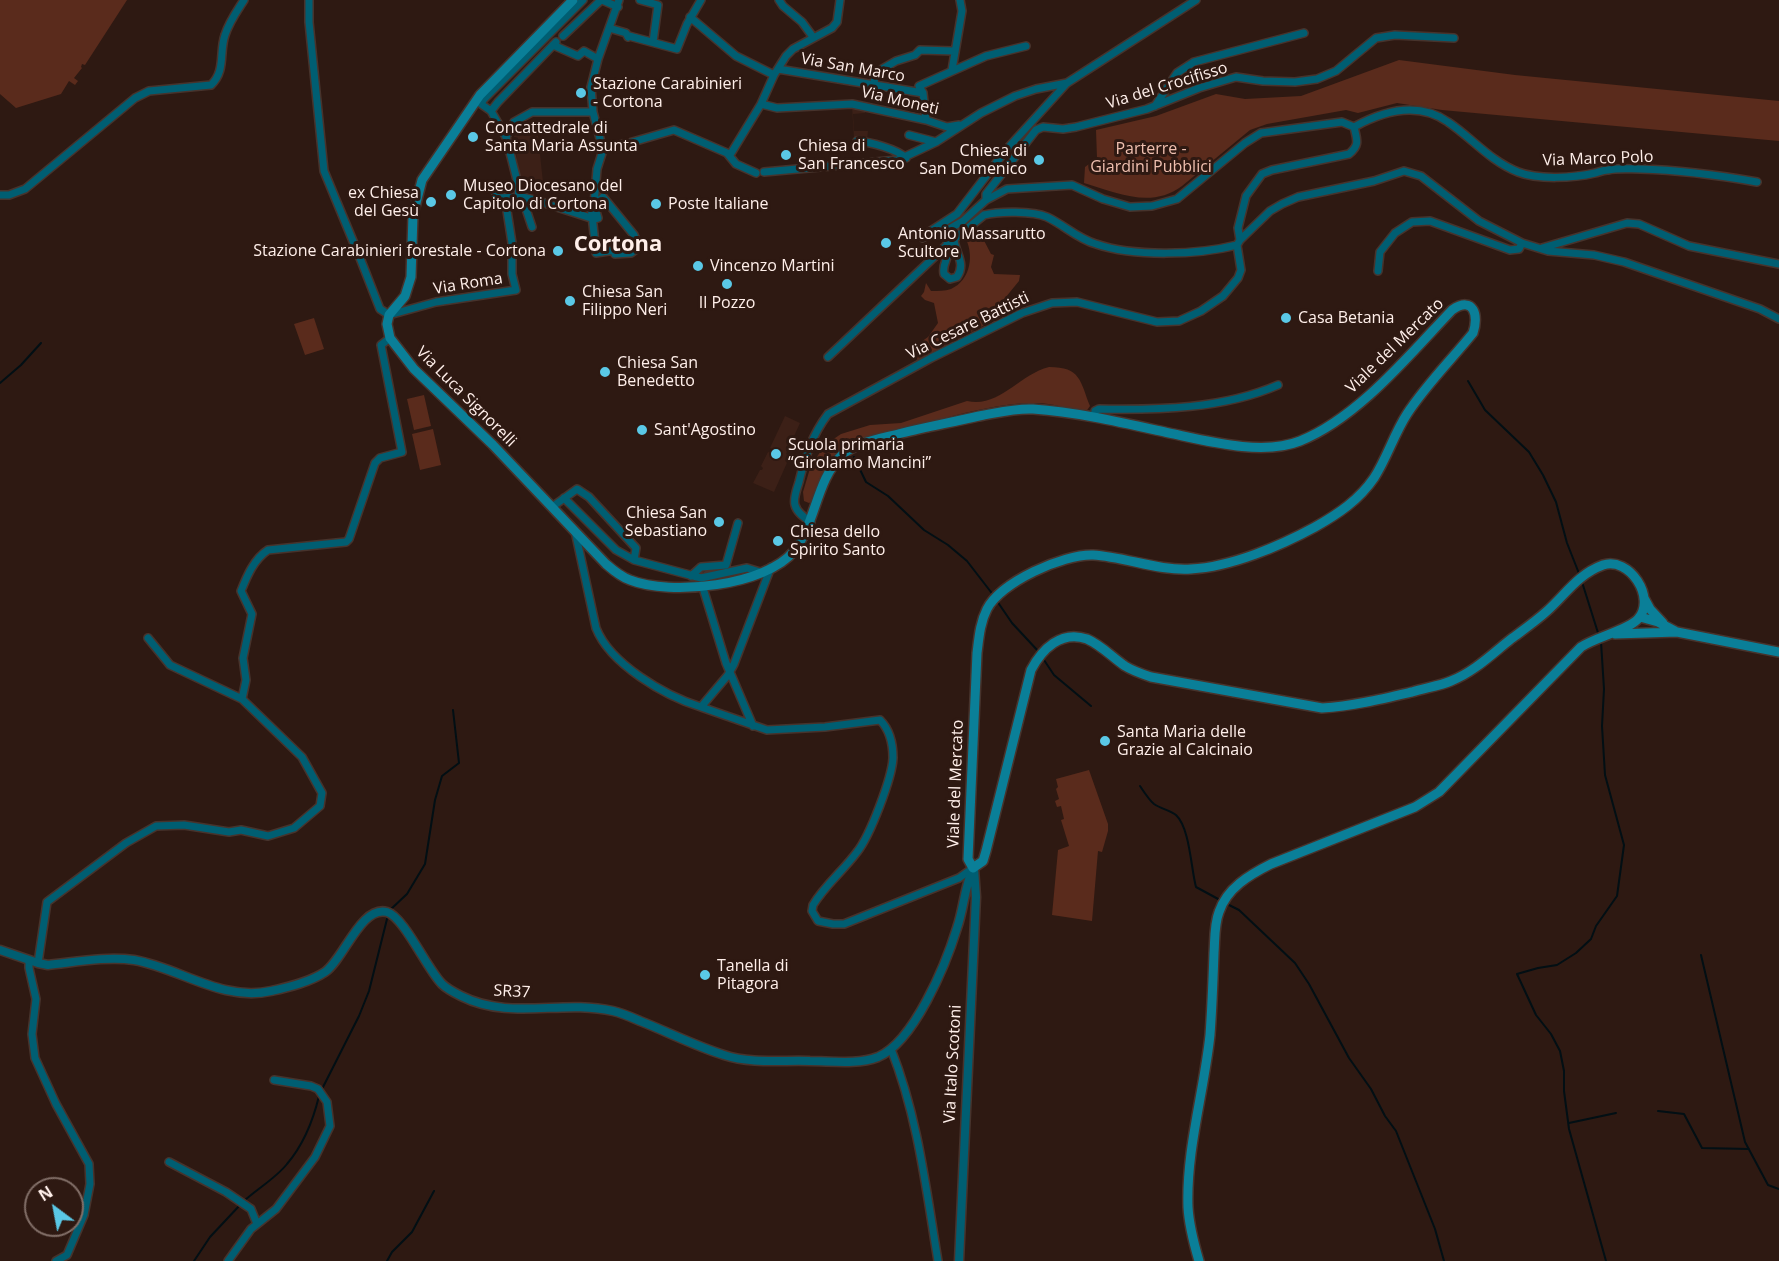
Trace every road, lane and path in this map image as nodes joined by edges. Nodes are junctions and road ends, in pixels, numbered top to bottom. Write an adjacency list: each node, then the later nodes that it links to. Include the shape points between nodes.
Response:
1 (244, 0): 43 (street, via 225,36 221,69 211,85 149,91 135,98 26,189)
2 (309, 0): 58 (street, via 324,171 380,309)
3 (573, 0): 58 (main road, via 480,95 422,180 414,215 411,277 405,296)
4 (583, 0): 30 (street, via 484,99 481,104)
5 (601, 0): 12 (street); 16 (street)
6 (640, 0): 19 (street, via 657,5)
7 (701, 0): 13 (street)
8 (779, 0): 17 (street)
9 (840, 0): 17 (street, via 837,22)
10 (960, 0): 21 (street, via 962,11)
11 (1196, 0): 25 (street)
12 (618, 4): 14 (street)
13 (690, 17): 19 (street, via 677,49); 24 (street, Via San Marco, via 736,56)
14 (609, 28): 19 (street); 22 (street)
15 (1304, 33): 29 (street, via 1194,62 1177,73)
16 (563, 36)
17 (813, 37): 24 (street, via 793,49)
18 (1454, 38): 29 (street, Via del Crocifisso, via 1376,38 1336,71 1317,79 1295,82 1236,77)
19 (653, 42)
20 (1026, 46): 23 (street)
21 (954, 51): 23 (street); 26 (street, via 920,51 896,61 875,74)
22 (598, 59): 30 (street, via 584,51 578,56 555,43); 31 (street, via 591,87)
23 (952, 70): 27 (street, via 919,86)
24 (776, 72): 26 (street, Via San Marco); 28 (street)
25 (1067, 83): 33 (street, via 1015,96); 51 (street, via 1006,150 957,214 923,238)
26 (874, 85): 27 (street, Via San Marco)
27 (924, 93): 32 (street)
28 (761, 104): 32 (street, Via Moneti, via 777,108 852,104); 40 (street)
29 (1155, 106): 47 (street, Via del Crocifisso, via 1076,127 1036,130 986,194)
30 (491, 111): 36 (street)
31 (593, 112): 36 (street, via 532,112 514,122); 39 (street)
32 (926, 120): 33 (street, Via Moneti, via 947,127)
33 (962, 125): 38 (street)
34 (1354, 127): 42 (street, Via Marco Polo, via 1400,109 1429,112 1448,121 1486,155 1528,175 1559,177 1608,170 1671,170); 47 (street, via 1342,122 1261,133 1177,199 1152,206 1130,207 1072,184 1007,189); 53 (street, Via Cesare Battisti, via 1358,140 1349,154 1262,174 1246,196 1238,228)
35 (909, 135): 38 (street)
36 (506, 137): 45 (street)
37 (857, 141): 41 (street, via 898,152)
38 (936, 142): 41 (street)
39 (602, 147): 40 (street, via 675,130); 48 (street)
40 (730, 155): 41 (street, via 736,165 760,172)
41 (906, 158)
42 (1757, 182)
43 (0, 195)
44 (496, 195): 46 (street)
45 (520, 197): 46 (street); 49 (street); 50 (street)
46 (505, 198): 58 (street, Via Roma, via 516,290 424,305)
47 (986, 200): 51 (street)
48 (594, 205): 49 (street, via 598,218); 49 (street, via 603,197 639,247 631,253 596,253)
49 (594, 219)
50 (532, 227)
51 (947, 230): 52 (street)
52 (951, 242): 52 (street, via 942,267 950,279 957,277 963,264); 53 (street, via 984,215 1029,213 1045,216 1096,245 1130,250 1192,253); 61 (street)
53 (1239, 243): 54 (street, via 1270,211 1298,197 1404,171 1421,176 1479,221); 66 (street, Via Cesare Battisti, via 1238,278 1212,305 1191,317 1157,322 1077,302 1052,303 1022,313 828,414 806,453 795,498 798,511)
54 (1522, 243): 55 (street); 57 (street, via 1519,249 1510,250 1430,221 1412,222 1395,233 1380,252)
55 (1541, 248): 56 (street, via 1639,224 1689,246); 59 (street, via 1624,262)
56 (1779, 264)
57 (1378, 271)
58 (389, 315): 60 (main road)
59 (1779, 319)
60 (390, 338): 65 (main road, Via Luca Signorelli, via 414,369); 81 (street, via 381,345 402,452 380,458 375,464 346,542 268,550 249,572 241,591 252,614 243,658 246,680)
61 (828, 357)
62 (1278, 385): 63 (street, via 1257,394 1204,405 1099,409)
63 (1094, 417): 66 (main road, Viale del Mercato, via 1009,410 859,445 844,453 831,468); 84 (main road, Viale del Mercato, via 1212,442 1283,446 1313,435 1356,406 1458,305 1473,308 1476,316 1473,333 1407,413 1368,487 1348,506 1314,527 1227,563 1191,569 1082,555 1021,579 994,598 980,626 977,653 968,859)
64 (564, 498): 65 (street); 69 (street, via 616,550); 69 (street, via 577,489 589,497 636,548)
65 (552, 507): 68 (main road, Viale del Mercato)
66 (811, 522): 70 (main road, Viale del Mercato, via 795,550)
67 (738, 523): 72 (street, via 726,565 700,567)
68 (575, 531): 73 (main road, Viale del Mercato, via 618,575 652,586); 82 (street, via 596,627 603,642 649,682)
69 (634, 560): 72 (street)
70 (771, 567): 71 (main road, Viale del Mercato); 80 (street)
71 (760, 572): 72 (street, via 747,567 701,578); 73 (main road, Viale del Mercato)
72 (691, 576)
73 (703, 588): 80 (street)
74 (1644, 596): 75 (main road); 76 (main road); 84 (main road, Viale del Mercato, via 1634,575 1615,564 1604,564 1574,582 1547,611 1461,676 1443,684 1345,707 1322,708 1151,676 1125,666 1088,639 1055,642 1039,655 1032,670 986,851 983,861)
75 (1640, 617): 76 (main road, via 1651,626); 77 (main road)
76 (1667, 629): 77 (main road); 79 (main road)
77 (1606, 634): 95 (main road, via 1568,660 1439,792 1415,807 1271,864 1248,876 1227,896 1215,930 1210,1036 1190,1172 1188,1208)
78 (148, 638): 81 (street, via 170,665)
79 (1779, 652)
80 (730, 671): 82 (street); 83 (street)
81 (242, 699): 86 (street, via 302,757 322,793 320,806 294,828 268,836 184,825 156,826 126,843 47,902)
82 (701, 707): 83 (street)
83 (753, 726): 84 (street, via 783,730 880,720 891,739 893,759 869,835 813,905 818,921 855,921 959,878)
84 (974, 868): 87 (street, SR37, via 939,977 912,1024); 94 (street, Via Italo Scotoni, via 976,897)
85 (0, 950): 86 (street, SR37)
86 (34, 962): 87 (street, SR37, via 48,965 131,960 221,989 265,992 327,971 371,914 388,912 400,921 443,986 492,1008 614,1011 744,1060 863,1060); 91 (street, via 29,968 36,999 32,1034 35,1058 89,1164 84,1215 67,1255)
87 (891, 1049): 93 (street, via 918,1138)
88 (274, 1080): 90 (street, via 318,1089 327,1102 330,1126 315,1157 276,1209)
89 (170, 1162): 90 (street, via 226,1191 251,1209)
90 (257, 1224): 92 (street)
91 (56, 1261)
92 (228, 1261)
93 (938, 1261)
94 (959, 1261)
95 (1198, 1261)

